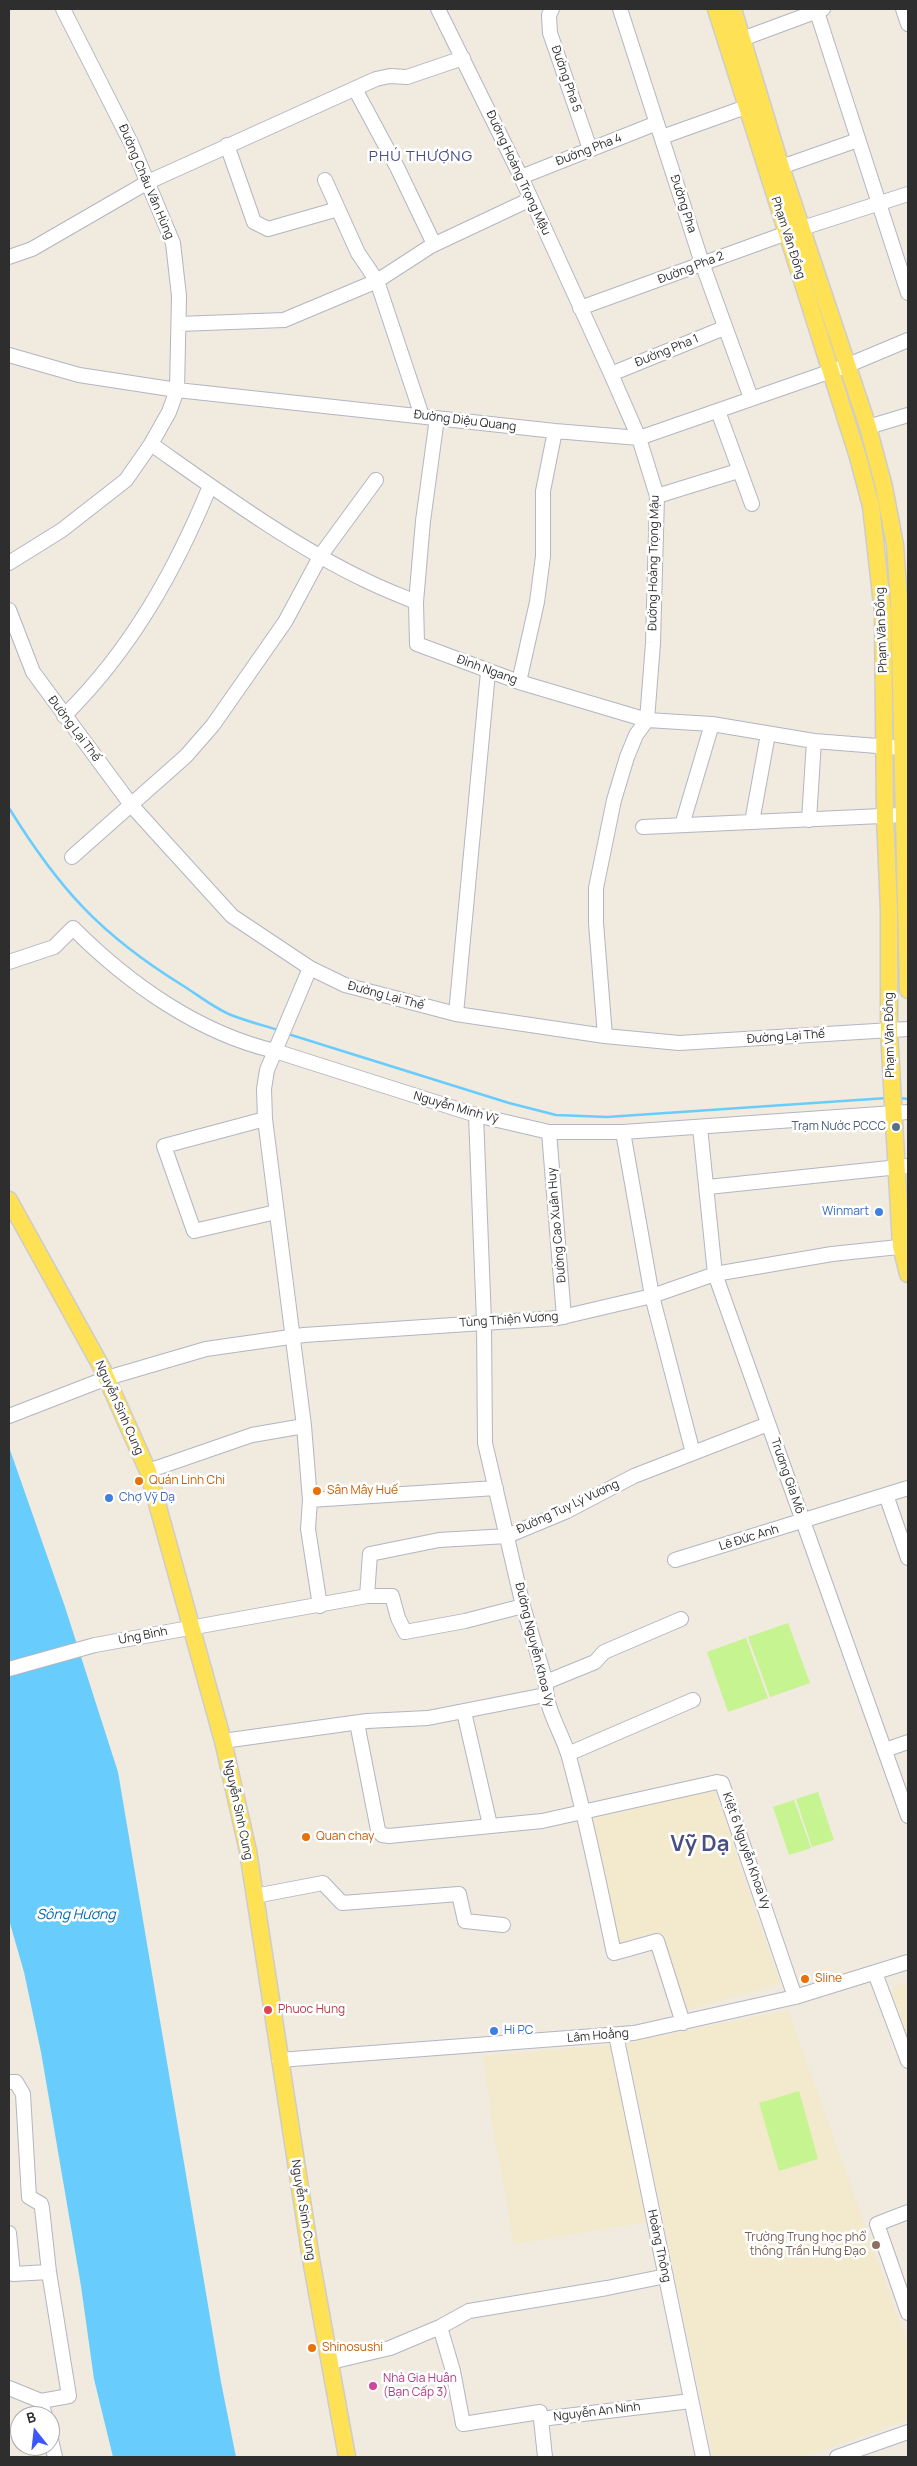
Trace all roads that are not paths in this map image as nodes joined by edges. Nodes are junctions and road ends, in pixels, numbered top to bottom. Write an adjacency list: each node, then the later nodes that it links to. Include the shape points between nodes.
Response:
1 (62, 9): 23 (street, Đường Châu Văn Hùng)
2 (438, 9): 11 (street, Đường Hoàng Trọng Mậu)
3 (552, 9): 19 (street, Đường Pha 5, via 550,33)
4 (620, 9): 15 (street, Đường Pha)
5 (716, 9): 14 (main road, Phạm Văn Đồng)
6 (733, 9): 10 (main road, Phạm Văn Đồng)
7 (903, 9): 9 (street)
8 (819, 10): 10 (street); 17 (street)
9 (908, 24)
10 (742, 39): 13 (main road, Phạm Văn Đồng)
11 (463, 58): 12 (street, via 407,77 376,79); 21 (street, Đường Hoàng Trọng Mậu)
12 (355, 89): 18 (street); 29 (street)
13 (762, 101): 14 (street); 20 (main road, Phạm Văn Đồng)
14 (746, 107): 16 (street); 28 (main road, Phạm Văn Đồng)
15 (657, 123): 16 (street, Đường Pha); 19 (street, Đường Pha 4)
16 (662, 137): 31 (street, Đường Pha)
17 (858, 140): 20 (street); 26 (street)
18 (226, 145): 23 (street); 27 (street, via 254,222 268,229)
19 (590, 150): 21 (street, Đường Pha 4)
20 (782, 167): 28 (main road, Phạm Văn Đồng)
21 (521, 177): 25 (street, Đường Hoàng Trọng Mậu)
22 (325, 180): 27 (street)
23 (148, 182): 30 (street, via 40,245); 35 (street, Đường Châu Văn Hùng, via 173,243)
24 (908, 194): 26 (street, Đường Pha 2)
25 (531, 199): 29 (street); 34 (street, Đường Hoàng Trọng Mậu)
26 (879, 205): 28 (street, Đường Pha 2); 33 (street)
27 (338, 209): 32 (street, via 358,253)
28 (795, 231): 31 (street, Đường Pha 2); 39 (main road, Phạm Văn Đồng); 40 (main road, Phạm Văn Đồng)
29 (434, 244): 32 (street)
30 (9, 257)
31 (702, 263): 34 (street, Đường Pha 2); 36 (street, Đường Pha)
32 (377, 281): 35 (street, via 284,320); 46 (street)
33 (908, 293)
34 (580, 308): 41 (street, Đường Hoàng Trọng Mậu)
35 (179, 324): 42 (street, Đường Châu Văn Hùng)
36 (724, 328): 41 (street, Đường Pha 1); 43 (street, Đường Pha)
37 (908, 340): 39 (street, Đường Diệu Quang)
38 (9, 355): 42 (street, Đường Diệu Quang, via 79,375)
39 (846, 366): 40 (street, Đường Diệu Quang); 48 (main road, Phạm Văn Đồng)
40 (830, 370): 43 (street, Đường Diệu Quang); 70 (main road, Phạm Văn Đồng, via 871,506 883,613)
41 (611, 374): 50 (street, Đường Hoàng Trọng Mậu)
42 (177, 390): 46 (street, Đường Diệu Quang); 51 (street, Đường Châu Văn Hùng)
43 (751, 398): 44 (street, Đường Diệu Quang)
44 (718, 411): 50 (street, Đường Diệu Quang); 52 (street)
45 (908, 415): 48 (street)
46 (422, 416): 47 (street, Đường Diệu Quang)
47 (437, 418): 49 (street, Đường Diệu Quang); 60 (street)
48 (868, 427): 59 (main road, Phạm Văn Đồng, via 884,487)
49 (555, 431): 50 (street, Đường Diệu Quang); 63 (street, via 543,491 543,556 537,602)
50 (639, 438): 55 (street, Đường Hoàng Trọng Mậu)
51 (151, 444): 54 (street); 58 (street, Đường Châu Văn Hùng, via 126,480 62,530)
52 (738, 471): 55 (street); 56 (street)
53 (376, 480): 57 (street)
54 (210, 486): 57 (street); 64 (street, via 188,538 141,624 89,691)
55 (657, 496): 66 (street, Đường Hoàng Trọng Mậu, via 654,643)
56 (752, 504)
57 (321, 556): 60 (street, via 366,581); 73 (street, via 285,622 229,704 186,756)
58 (9, 563)
59 (904, 601): 65 (main road, Phạm Văn Đồng)
60 (416, 602): 62 (street, Đình Ngang, via 417,644)
61 (9, 610): 64 (street, Đường Lại Thế, via 33,672)
62 (488, 672): 63 (street, Đình Ngang); 84 (street)
63 (519, 682): 66 (street, Đình Ngang)
64 (64, 716): 73 (street, Đường Lại Thế)
65 (905, 717): 71 (main road, Phạm Văn Đồng)
66 (647, 720): 67 (street, Đình Ngang); 87 (street, Đường Hoàng Trọng Mậu, via 636,735 627,757 614,800 596,888)
67 (712, 724): 68 (street, Đình Ngang); 78 (street)
68 (768, 734): 69 (street, Đình Ngang); 77 (street)
69 (814, 740): 70 (street, Đình Ngang); 76 (street)
70 (885, 746): 71 (street, Đình Ngang); 75 (main road, Phạm Văn Đồng)
71 (903, 748): 72 (main road, Phạm Văn Đồng)
72 (906, 794): 74 (main road, Phạm Văn Đồng)
73 (132, 806): 80 (street); 82 (street, Đường Lại Thế, via 232,916)
74 (903, 815): 75 (street); 83 (main road, Phạm Văn Đồng)
75 (885, 816): 76 (street); 86 (main road, Phạm Văn Đồng)
76 (809, 820): 77 (street)
77 (752, 822): 78 (street)
78 (682, 825): 79 (street)
79 (644, 827)
80 (72, 857)
81 (9, 962): 88 (street, Nguyễn Minh Vỹ, via 54,947 73,928 125,976 181,1012 249,1045)
82 (310, 968): 84 (street, Đường Lại Thế, via 345,985); 88 (street)
83 (908, 990)
84 (456, 1014): 87 (street, Đường Lại Thế)
85 (908, 1029): 86 (street, Đường Lại Thế)
86 (889, 1030): 87 (street, Đường Lại Thế, via 689,1043); 89 (main road, Phạm Văn Đồng)
87 (605, 1036)
88 (277, 1046): 90 (street, Nguyễn Minh Vỹ); 91 (street, via 267,1070)
89 (896, 1106): 92 (street, Nguyễn Minh Vỹ); 95 (main road, Phạm Văn Đồng)
90 (476, 1115): 93 (street, Nguyễn Minh Vỹ); 104 (street, Đường Nguyễn Khoa Vy)
91 (265, 1119): 98 (street); 98 (street, via 164,1146 194,1230)
92 (700, 1127): 94 (street, Nguyễn Minh Vỹ); 96 (street, Trương Gia Mô)
93 (549, 1132): 94 (street, Nguyễn Minh Vỹ); 103 (street, Đường Cao Xuân Huy)
94 (624, 1132): 102 (street)
95 (902, 1167): 96 (street); 99 (main road, Phạm Văn Đồng)
96 (708, 1187): 100 (street, Trương Gia Mô)
97 (9, 1200): 106 (main road, Nguyễn Sinh Cung)
98 (276, 1212): 105 (street)
99 (905, 1246): 100 (street, Tùng Thiện Vương, via 832,1254); 101 (main road, Phạm Văn Đồng)
100 (715, 1274): 102 (street, Tùng Thiện Vương); 108 (street, Trương Gia Mô)
101 (908, 1274)
102 (652, 1296): 103 (street, Tùng Thiện Vương); 110 (street)
103 (564, 1317): 104 (street, Tùng Thiện Vương)
104 (484, 1322): 105 (street, Tùng Thiện Vương); 112 (street, Đường Nguyễn Khoa Vy, via 485,1443)
105 (291, 1336): 106 (street, Tùng Thiện Vương, via 206,1348); 109 (street)
106 (107, 1378): 107 (street, Tùng Thiện Vương); 111 (main road, Nguyễn Sinh Cung)
107 (9, 1416)
108 (768, 1424): 110 (street, Đường Tuy Lý Vương); 116 (street, Trương Gia Mô)
109 (304, 1426): 111 (street, via 252,1435); 115 (street)
110 (693, 1453): 117 (street, Đường Tuy Lý Vương, via 634,1476 567,1511)
111 (148, 1471): 124 (main road, Nguyễn Sinh Cung)
112 (496, 1488): 115 (street); 117 (street, Đường Nguyễn Khoa Vy)
113 (908, 1488): 114 (street, Lê Đức Anh)
114 (886, 1495): 116 (street, Lê Đức Anh); 118 (street)
115 (310, 1500): 121 (street, via 308,1529)
116 (802, 1522): 119 (street, Lê Đức Anh); 132 (street, Trương Gia Mô)
117 (507, 1536): 120 (street, Đường Tuy Lý Vương, via 439,1540 370,1554); 122 (street, Đường Nguyễn Khoa Vy)
118 (908, 1558)
119 (676, 1560)
120 (368, 1596): 121 (street); 122 (street, via 392,1596 405,1632)
121 (320, 1606): 124 (street)
122 (523, 1606): 126 (street, Đường Nguyễn Khoa Vy)
123 (681, 1619): 126 (street, via 604,1652 595,1662)
124 (191, 1627): 125 (street, Ưng Bình, via 95,1645); 130 (main road, Nguyễn Sinh Cung)
125 (9, 1669)
126 (546, 1688): 128 (street); 133 (street, Đường Nguyễn Khoa Vy)
127 (694, 1700): 133 (street)
128 (464, 1712): 129 (street); 136 (street)
129 (357, 1723): 130 (street); 136 (street, via 378,1830 382,1835)
130 (223, 1741): 137 (main road, Nguyễn Sinh Cung)
131 (908, 1742): 132 (street)
132 (885, 1750): 135 (street, Trương Gia Mô)
133 (568, 1754): 134 (street, Đường Nguyễn Khoa Vy)
134 (584, 1813): 136 (street, via 542,1821); 141 (street, Kiệt 6 Nguyễn Khoa Vy, via 722,1783); 142 (street, Đường Nguyễn Khoa Vy, via 614,1954 657,1941)
135 (908, 1816)
136 (490, 1825)
137 (255, 1896): 138 (street, via 323,1883 342,1904 459,1894 465,1921); 144 (main road, Nguyễn Sinh Cung)
138 (504, 1925)
139 (908, 1962): 140 (street, Lâm Hoằng)
140 (875, 1973): 141 (street, Lâm Hoằng); 145 (street)
141 (795, 1997): 142 (street, Lâm Hoằng)
142 (684, 2023): 143 (street, Lâm Hoằng)
143 (616, 2035): 144 (street, Lâm Hoằng); 150 (street, Hoàng Thông)
144 (279, 2060): 153 (main road, Nguyễn Sinh Cung)
145 (908, 2060)
146 (9, 2082): 149 (street, via 16,2082 23,2094 29,2197 42,2208)
147 (908, 2212): 151 (street, via 876,2224)
148 (9, 2234): 149 (street, via 14,2274)
149 (49, 2272): 155 (street, via 69,2396)
150 (666, 2276): 152 (street, via 469,2310); 156 (street, Hoàng Thông)
151 (908, 2313)
152 (440, 2326): 153 (street, via 390,2348); 158 (street, via 454,2370 463,2424 540,2412)
153 (331, 2362): 161 (main road, Nguyễn Sinh Cung)
154 (9, 2388): 155 (street)
155 (41, 2401): 157 (street)
156 (691, 2401): 158 (street, Nguyễn An Ninh); 163 (street, Hoàng Thông)
157 (42, 2406)
158 (541, 2419): 162 (street, Nguyễn An Ninh)
159 (908, 2432): 160 (street)
160 (869, 2452): 164 (street)
161 (347, 2457)
162 (545, 2457)
163 (702, 2457)
164 (837, 2457)

